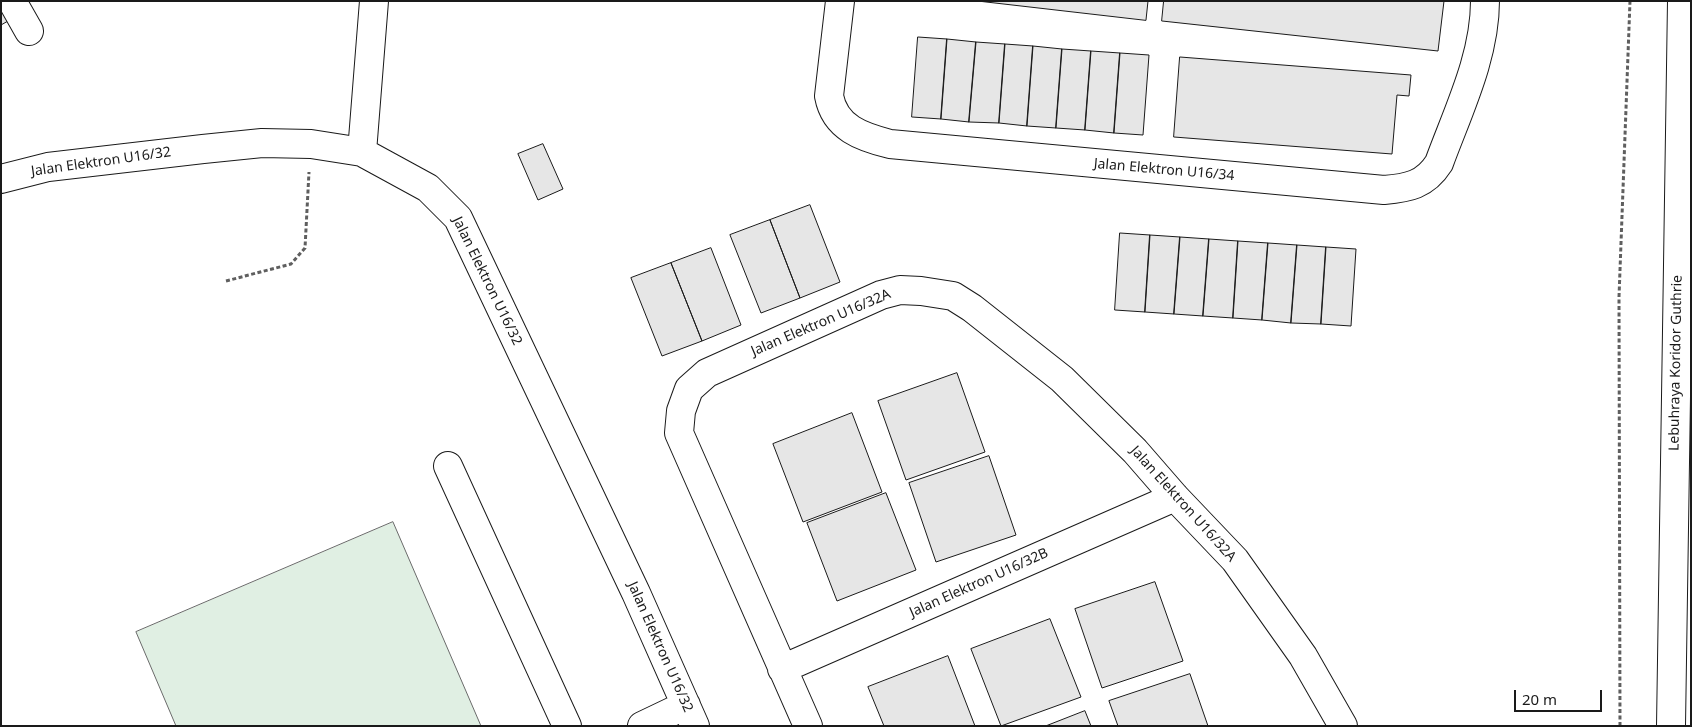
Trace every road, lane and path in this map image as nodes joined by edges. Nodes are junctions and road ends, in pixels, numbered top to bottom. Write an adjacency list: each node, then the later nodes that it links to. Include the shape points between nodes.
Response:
1 (12, 1): 7 (main road)
2 (374, 1): 9 (main road)
3 (840, 1): 4 (main road, Jalan Elektron U16/34, via 829,96 831,107 837,118 851,130 868,138 890,144 1384,190 1407,188 1433,174 1440,163 1476,61 1485,18)
4 (1485, 1)
5 (1630, 1): 20 (path, via 1619,297)
6 (1682, 1): 21 (main road, Lebuhraya Koridor Guthrie)
7 (29, 31)
8 (311, 144): 9 (main road, Jalan Elektron U16/32); 10 (main road, Jalan Elektron U16/32, via 262,143 194,150 48,167); 11 (path, via 304,248 291,264)
9 (362, 152): 15 (main road, Jalan Elektron U16/32, via 428,188 458,218 636,593)
10 (1, 179)
11 (226, 281)
12 (448, 466): 16 (main road)
13 (1175, 497): 14 (main road, Jalan Elektron U16/32B); 14 (main road, Jalan Elektron U16/32A, via 1134,450 1062,379 972,308 953,296 921,291 900,290 881,296 707,373 689,389 681,411 679,433); 19 (main road, Jalan Elektron U16/32A, via 1234,560 1303,656)
14 (782, 669): 18 (main road, Jalan Elektron U16/32A)
15 (690, 715): 17 (main road)
16 (567, 726)
17 (642, 726)
18 (808, 726)
19 (1343, 726)
20 (1620, 726)
21 (1671, 726)

